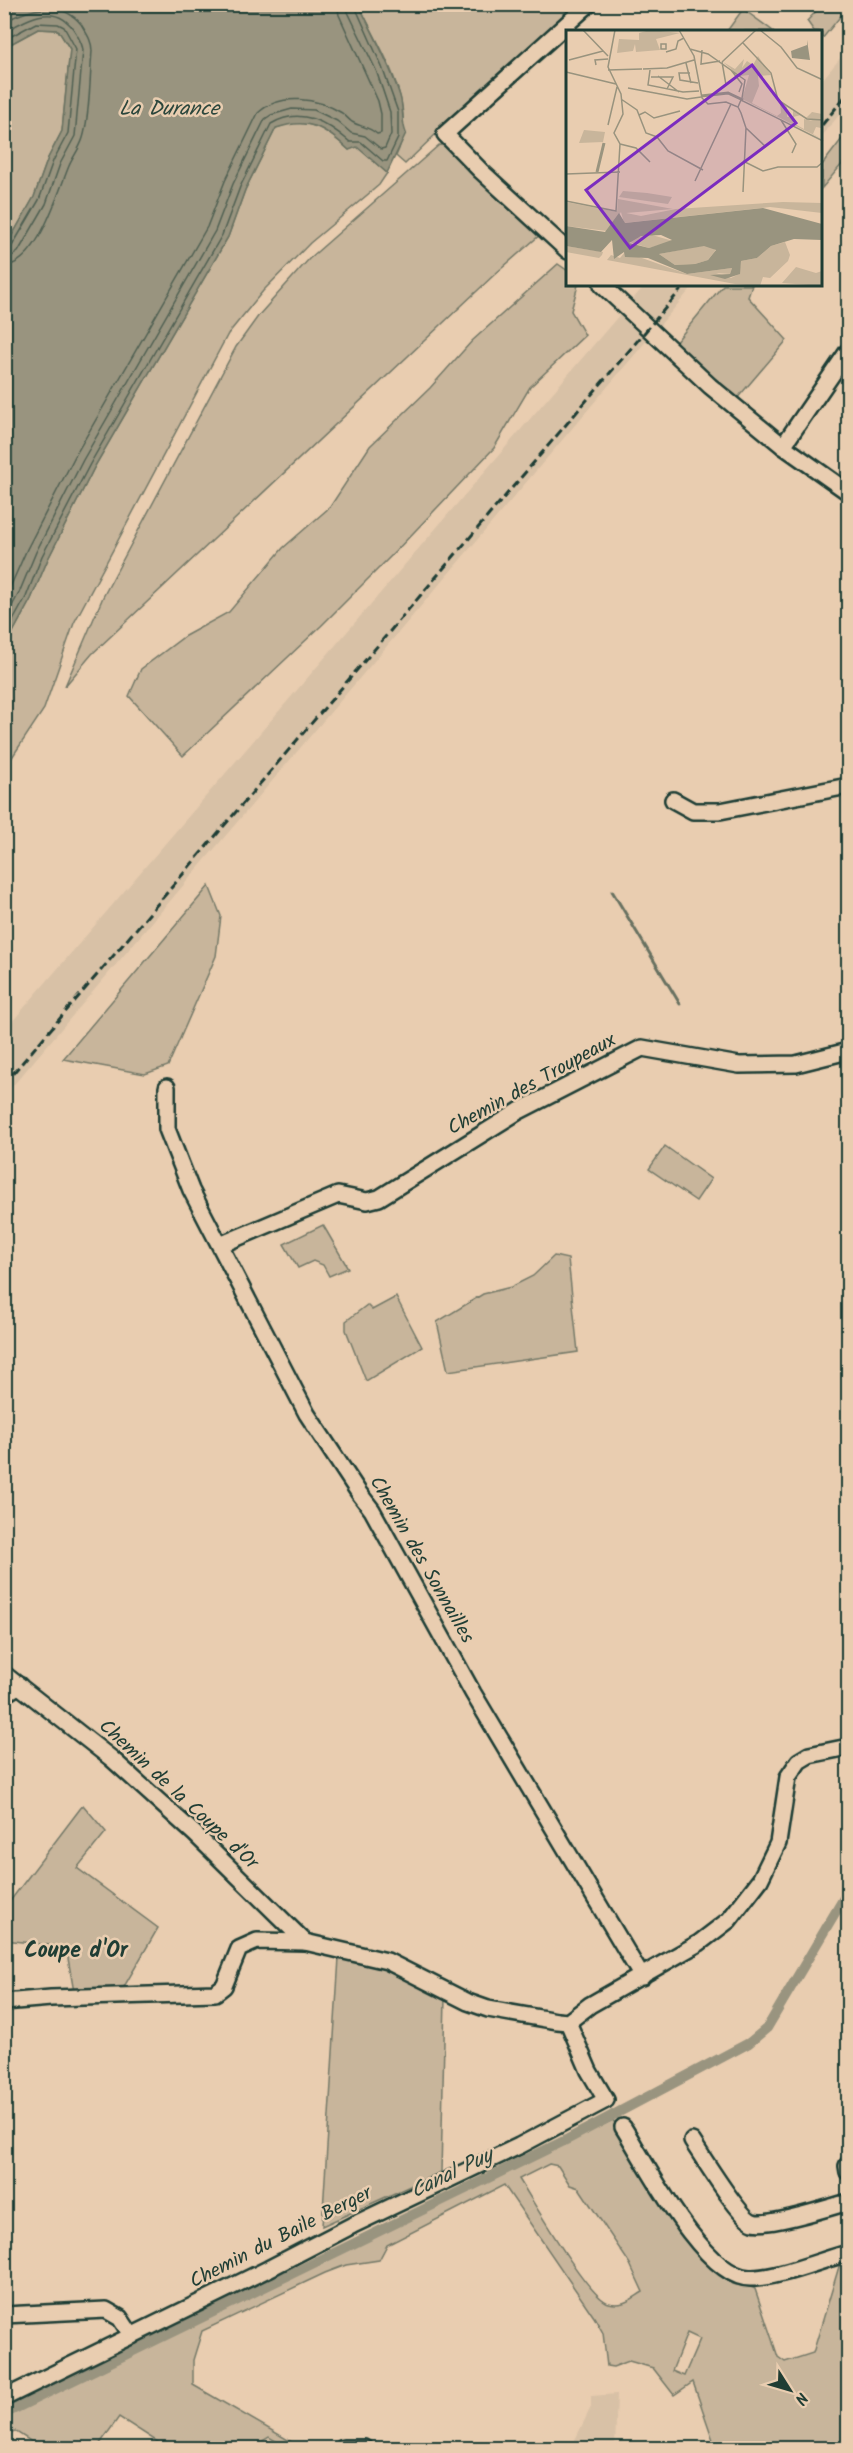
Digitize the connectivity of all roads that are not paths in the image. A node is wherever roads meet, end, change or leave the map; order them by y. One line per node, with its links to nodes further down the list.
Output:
1 (589, 4): 2 (street)
2 (566, 249)
3 (603, 286): 5 (street)
4 (849, 351): 5 (street)
5 (783, 446): 6 (street)
6 (849, 492)
7 (849, 786): 8 (street)
8 (673, 800)
9 (849, 1051): 11 (street, Chemin des Troupeaux)
10 (167, 1088): 11 (street, Chemin des Sonnailles)
11 (220, 1245): 17 (street, Chemin des Sonnailles)
12 (4, 1674): 13 (street, Chemin de la Coupe d'Or)
13 (19, 1685): 14 (street); 16 (street, Chemin de la Coupe d'Or)
14 (4, 1695)
15 (849, 1747): 17 (street)
16 (305, 1942): 18 (street); 19 (street)
17 (642, 1977): 19 (street)
18 (4, 2002)
19 (568, 2022): 27 (street, Chemin du Baile Berger)
20 (623, 2127): 25 (street)
21 (692, 2141): 24 (street)
22 (849, 2164): 23 (street)
23 (849, 2172)
24 (849, 2202)
25 (849, 2253)
26 (4, 2315): 27 (street)
27 (132, 2336): 28 (street, Chemin du Baile Berger)
28 (4, 2398)
29 (344, 2448): 30 (street)
30 (364, 2448)

